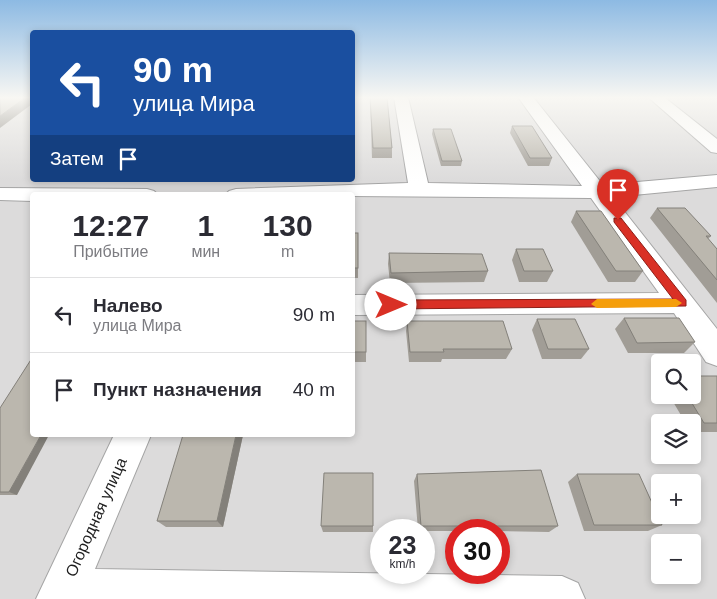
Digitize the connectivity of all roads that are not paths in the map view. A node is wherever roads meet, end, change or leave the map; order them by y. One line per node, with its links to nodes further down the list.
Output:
1 (406, 125): 7 (street)
2 (546, 125): 10 (street)
3 (689, 125): 4 (street)
4 (717, 148)
5 (717, 181): 10 (street)
6 (55, 182): 8 (street)
7 (419, 189): 9 (street); 10 (street)
8 (46, 192)
9 (328, 192)
10 (596, 192): 13 (street)
11 (0, 194): 12 (street)
12 (30, 195)
13 (682, 303): 14 (street); 15 (street)
14 (355, 305)
15 (717, 353)
16 (132, 437): 17 (street, Огородная улица)
17 (61, 595): 18 (street)
18 (562, 599)

